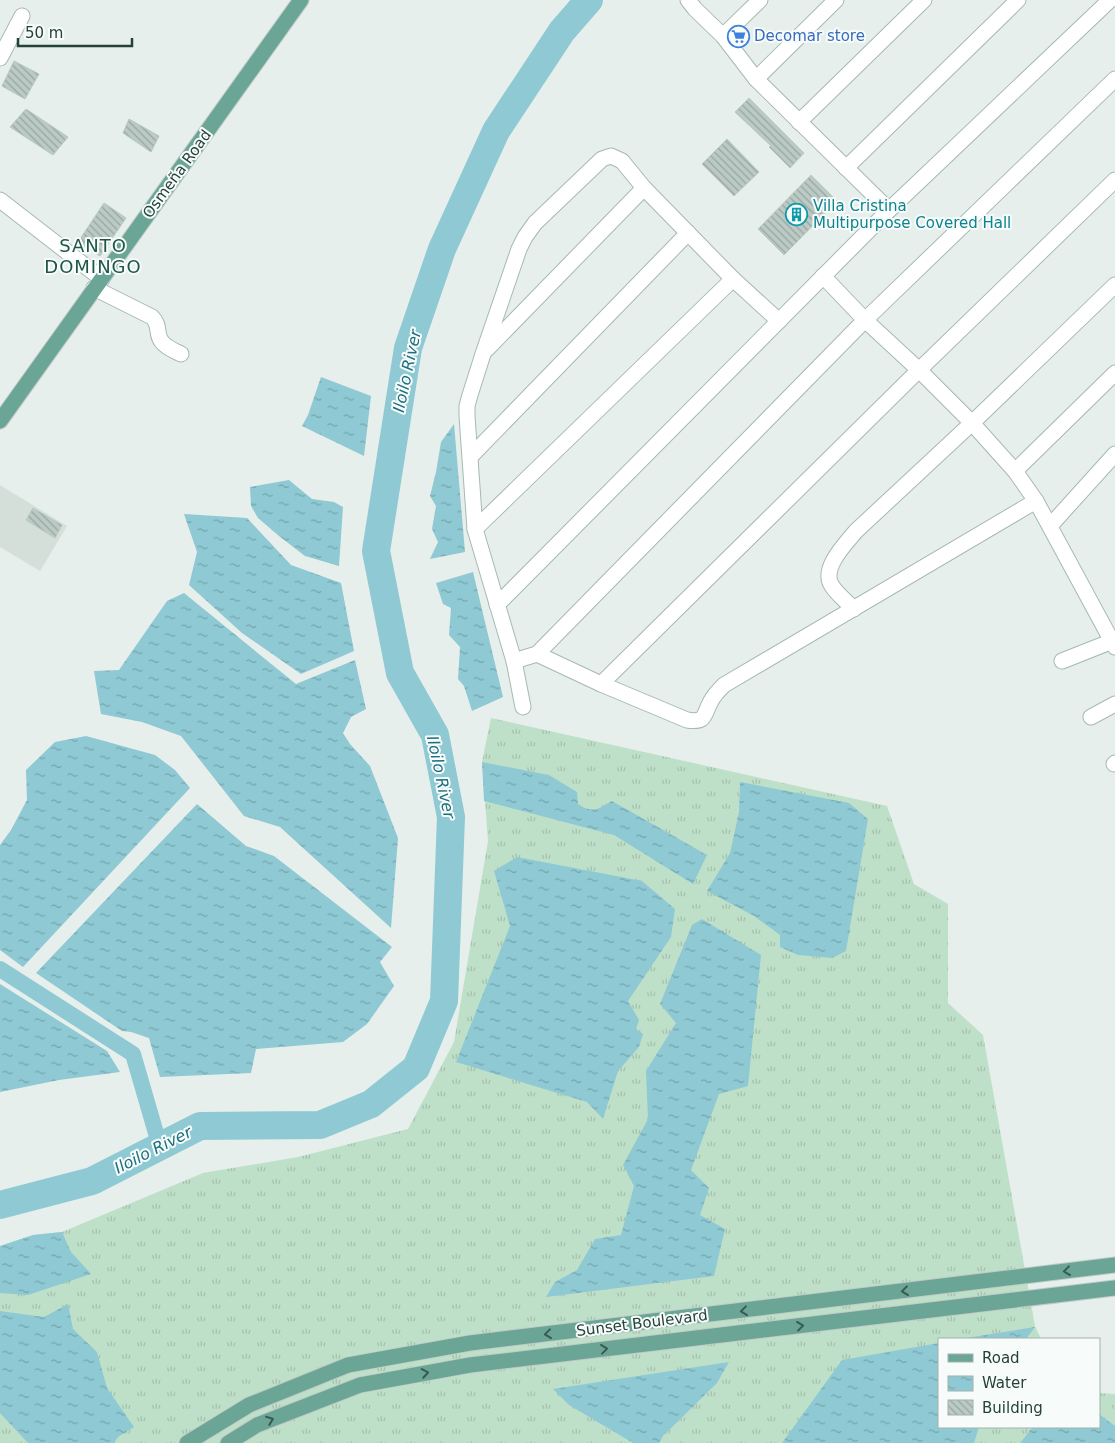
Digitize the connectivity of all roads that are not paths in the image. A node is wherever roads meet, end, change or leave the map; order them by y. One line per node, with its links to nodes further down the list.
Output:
1 (301, 0): 22 (main road, Osmeña Road)
2 (688, 0): 9 (street)
3 (760, 0): 9 (street)
4 (836, 0): 11 (street)
5 (924, 0): 13 (street)
6 (1018, 0): 14 (street)
7 (1110, 0): 18 (street)
8 (22, 16): 10 (street)
9 (723, 36): 11 (street)
10 (0, 58)
11 (756, 79): 13 (street)
12 (1115, 79): 24 (street)
13 (799, 122): 14 (street)
14 (846, 168): 18 (street)
15 (1115, 180): 28 (street)
16 (644, 188): 19 (street); 27 (street); 27 (street)
17 (0, 200): 22 (street)
18 (889, 210): 20 (street)
19 (688, 233): 21 (street); 33 (street)
20 (823, 276): 24 (street); 25 (street)
21 (733, 279): 25 (street); 37 (street)
22 (98, 284): 26 (street); 30 (main road, Osmeña Road)
23 (1115, 285): 31 (street)
24 (865, 320): 28 (street); 41 (street)
25 (779, 321): 38 (street)
26 (181, 354)
27 (483, 354): 33 (street)
28 (919, 370): 31 (street); 44 (street)
29 (1115, 372): 34 (street)
30 (2, 414)
31 (972, 423): 34 (street); 39 (street)
32 (1115, 454): 36 (street)
33 (471, 456): 37 (street)
34 (1014, 471): 35 (street)
35 (1036, 501): 36 (street); 39 (street)
36 (1050, 526): 40 (street)
37 (475, 529): 38 (street)
38 (497, 605): 42 (street)
39 (854, 609): 44 (street)
40 (1114, 642): 43 (street)
41 (537, 654): 42 (street); 44 (street)
42 (514, 661): 46 (street)
43 (1062, 661)
44 (601, 684)
45 (1115, 704): 47 (street)
46 (523, 707)
47 (1091, 717)
48 (1115, 1265): 50 (main road, Sunset Boulevard, one-way to 50)
49 (1115, 1288): 51 (main road, Sunset Boulevard, one-way to 49)
50 (524, 1337): 51 (main road); 52 (main road, Sunset Boulevard)
51 (527, 1358): 53 (main road, Sunset Boulevard, one-way to 51)
52 (187, 1443)
53 (228, 1443)

